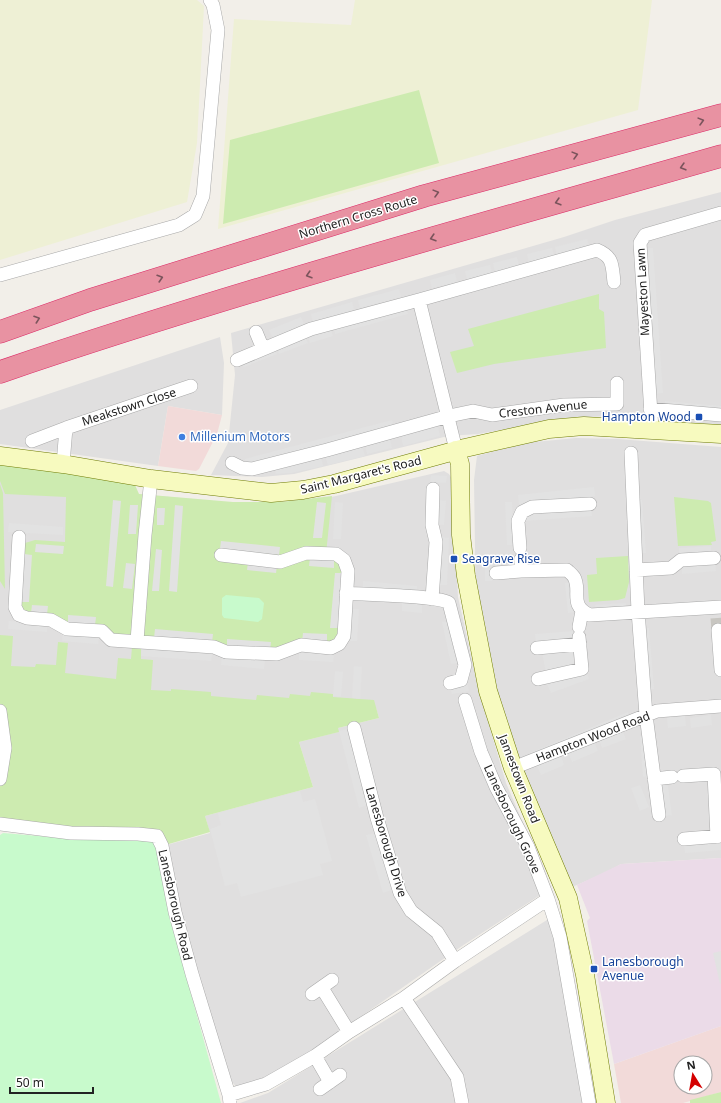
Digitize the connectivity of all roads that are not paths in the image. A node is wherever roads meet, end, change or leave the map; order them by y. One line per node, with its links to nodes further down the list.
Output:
1 (210, 0): 5 (street)
2 (721, 116): 8 (highway, Northern Cross Route, one-way to 2)
3 (721, 156): 12 (highway, one-way to 12)
4 (721, 213): 15 (street, Mayeston Lawn)
5 (0, 275)
6 (614, 282): 7 (street)
7 (419, 300): 10 (street); 17 (street)
8 (0, 332)
9 (256, 332): 10 (street)
10 (263, 349): 11 (street)
11 (237, 360)
12 (0, 372)
13 (617, 383): 17 (street, Creston Avenue)
14 (191, 386): 18 (street, Meakstown Close)
15 (650, 409): 16 (street); 19 (street, Mayeston Lawn)
16 (721, 415)
17 (449, 416): 22 (street); 26 (street)
18 (66, 428): 21 (street, Meakstown Close); 25 (street, Meakstown Close)
19 (652, 429): 20 (main road, Saint Margaret's Road); 22 (main road, Saint Margaret's Road)
20 (721, 434)
21 (32, 441)
22 (456, 450): 27 (main road, Saint Margaret's Road); 52 (main road, Jamestown Road)
23 (631, 453): 34 (street)
24 (0, 456): 25 (main road, Saint Margaret's Road)
25 (63, 464): 27 (main road, Saint Margaret's Road)
26 (232, 464)
27 (151, 479): 42 (street)
28 (433, 489): 37 (street)
29 (590, 504): 33 (street)
30 (20, 537): 42 (street)
31 (221, 555): 36 (street)
32 (714, 558): 34 (street)
33 (520, 560): 35 (street); 38 (street)
34 (636, 570): 39 (street)
35 (496, 573)
36 (346, 593): 37 (street); 42 (street)
37 (432, 599): 46 (street)
38 (582, 611): 39 (street); 41 (street)
39 (638, 611): 40 (street); 50 (street)
40 (718, 615): 44 (street)
41 (579, 636): 43 (street); 45 (street)
42 (137, 641)
43 (538, 648)
44 (721, 670)
45 (538, 679)
46 (450, 683)
47 (471, 706): 59 (street, Lanesborough Grove)
48 (721, 706): 50 (street, Hampton Wood Road)
49 (0, 711): 53 (street)
50 (646, 715): 52 (street, Hampton Wood Road); 54 (street)
51 (354, 728): 60 (street, Lanesborough Drive)
52 (513, 768): 69 (main road, Jamestown Road)
53 (0, 779)
54 (654, 779): 55 (street); 57 (street)
55 (659, 815)
56 (0, 824): 66 (street, Lanesborough Road)
57 (719, 836): 58 (street)
58 (684, 839)
59 (548, 899): 60 (street); 68 (street, Lanesborough Grove)
60 (455, 961): 62 (street)
61 (322, 987): 63 (street)
62 (404, 998): 63 (street); 67 (street)
63 (349, 1032): 64 (street)
64 (315, 1056): 65 (street); 66 (street)
65 (330, 1082)
66 (230, 1099)
67 (462, 1103)
68 (589, 1103)
69 (606, 1103)

